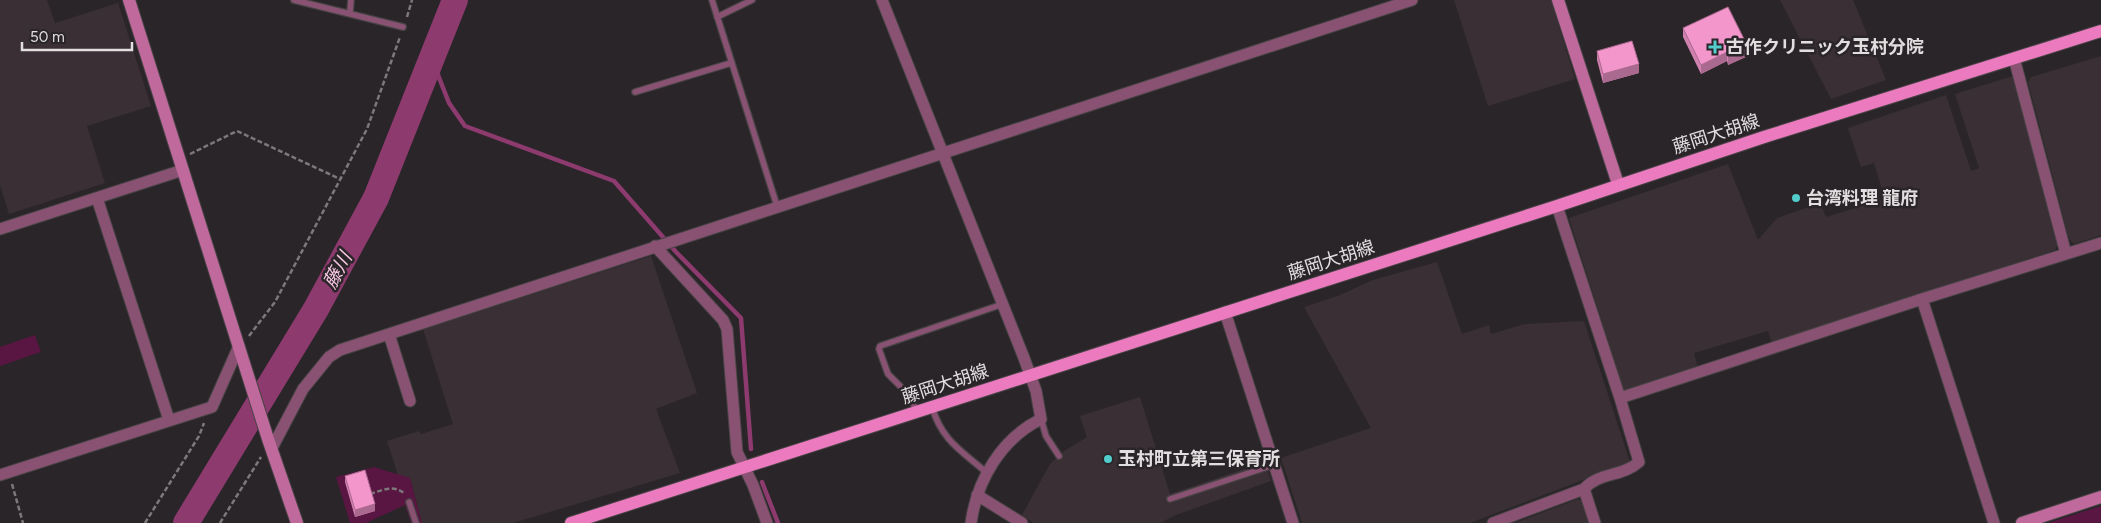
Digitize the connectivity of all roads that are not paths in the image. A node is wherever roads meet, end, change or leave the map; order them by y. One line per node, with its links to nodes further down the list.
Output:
1 (129, 0): 18 (street)
2 (294, 0): 10 (lane)
3 (351, 0): 10 (lane)
4 (712, 0): 11 (lane)
5 (752, 0): 11 (lane)
6 (882, 0): 17 (street)
7 (1412, 0): 9 (street)
8 (1558, 0): 19 (street)
9 (1400, 2): 17 (street)
10 (350, 12): 12 (lane)
11 (717, 17): 15 (lane)
12 (403, 27)
13 (2101, 30): 14 (main road, 藤岡大胡線)
14 (2014, 58): 19 (main road, 藤岡大胡線); 26 (street)
15 (732, 63): 16 (lane); 21 (lane)
16 (635, 92)
17 (942, 154): 21 (street); 28 (street)
18 (182, 165): 20 (street); 31 (street)
19 (1618, 184): 22 (main road, 藤岡大胡線)
20 (97, 198): 23 (street); 38 (street)
21 (777, 206): 25 (street)
22 (1557, 206): 29 (main road, 藤岡大胡線); 33 (street)
23 (0, 229)
24 (2101, 243): 26 (street)
25 (658, 245): 30 (street); 42 (street)
26 (2066, 254): 27 (street)
27 (1922, 299): 33 (street); 59 (street)
28 (1003, 304): 32 (street); 36 (lane)
29 (1225, 312): 32 (main road, 藤岡大胡線); 41 (street)
30 (388, 334): 34 (street); 39 (street)
31 (241, 352): 38 (street); 39 (street)
32 (1030, 375): 35 (main road, 藤岡大胡線); 37 (street)
33 (1620, 398): 45 (street)
34 (410, 401)
35 (932, 407): 36 (main road, 藤岡大胡線); 43 (lane)
36 (917, 412): 42 (main road, 藤岡大胡線)
37 (1040, 419): 40 (lane); 43 (street)
38 (169, 420): 44 (street)
39 (270, 443): 50 (street)
40 (1059, 456)
41 (1273, 465): 48 (lane); 56 (street)
42 (744, 468): 52 (main road, 藤岡大胡線); 53 (street)
43 (987, 473): 46 (street)
44 (5, 478)
45 (1584, 489): 57 (street); 58 (street)
46 (977, 495): 54 (street); 55 (street)
47 (2101, 497): 60 (street)
48 (1170, 499)
49 (409, 502): 51 (lane)
50 (297, 523)
51 (416, 523)
52 (571, 523)
53 (767, 523)
54 (971, 523)
55 (1022, 523)
56 (1293, 523)
57 (1493, 523)
58 (1595, 523)
59 (1994, 523)
60 (2022, 523)

